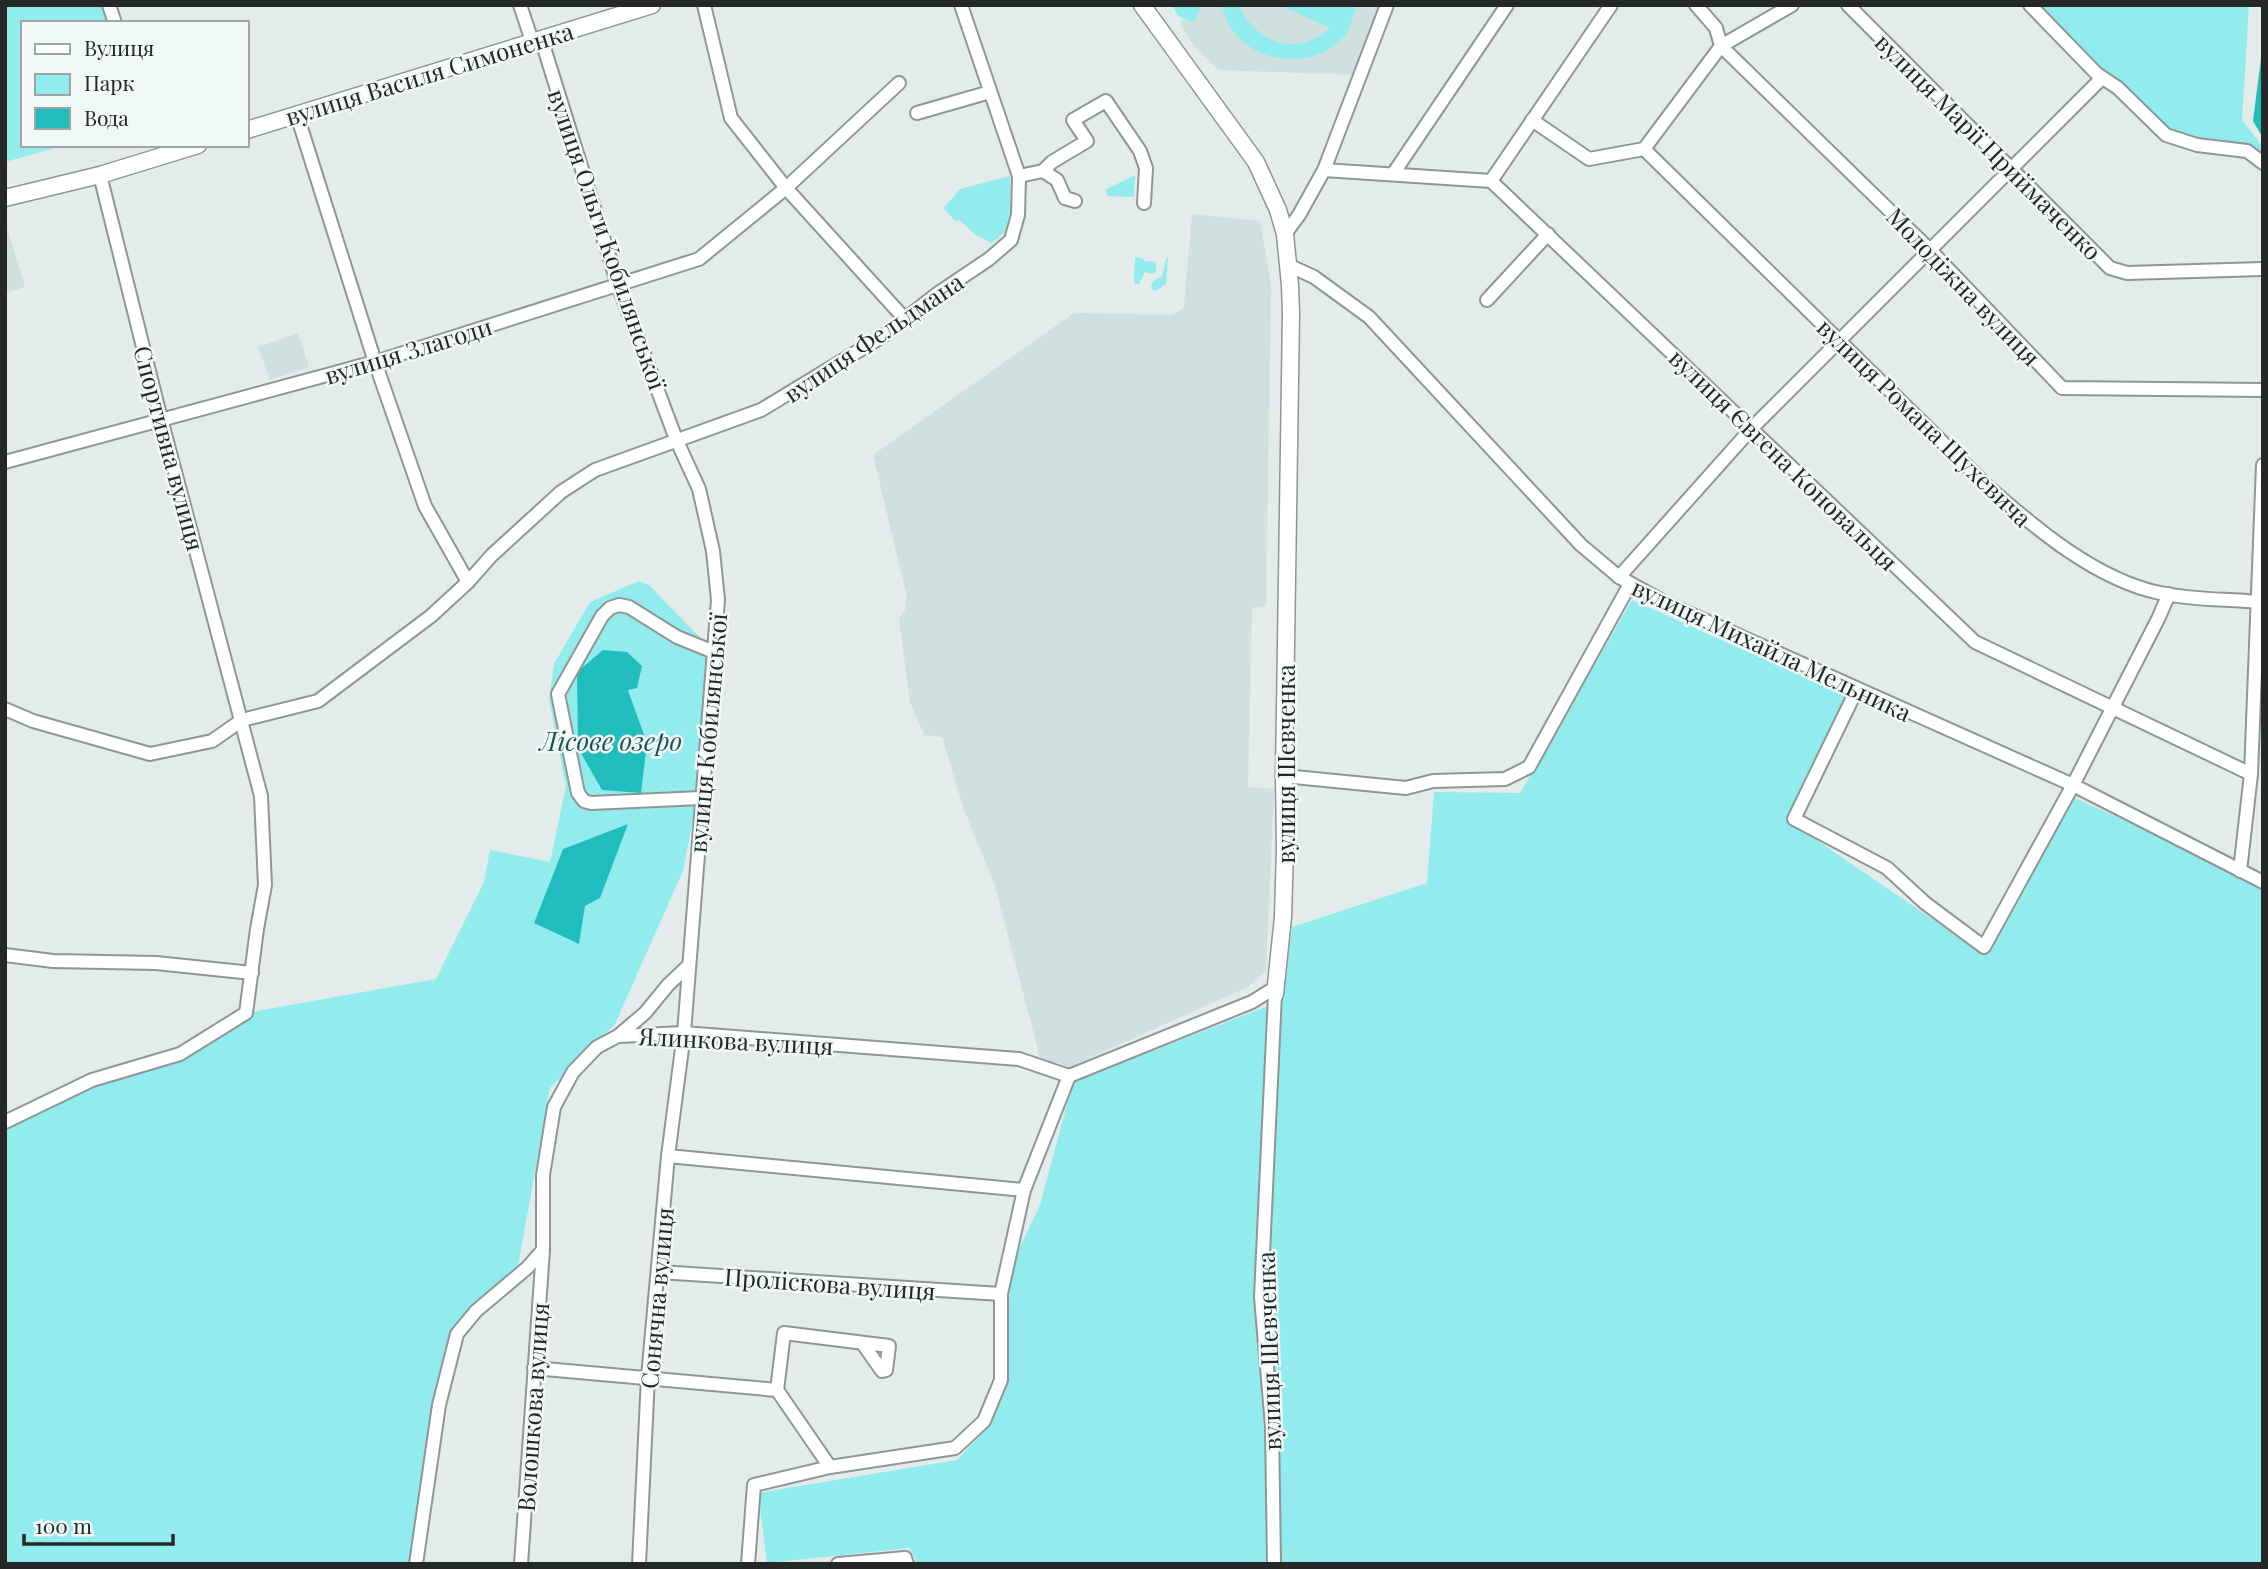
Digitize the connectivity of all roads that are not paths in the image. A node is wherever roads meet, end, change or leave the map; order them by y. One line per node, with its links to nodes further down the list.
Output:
1 (520, 5): 13 (street, вулиця Ольги Кобилянської)
2 (652, 5): 13 (street, вулиця Василя Симоненка)
3 (704, 5): 33 (street)
4 (961, 5): 17 (street, вулиця Фельдмана)
5 (1142, 5): 37 (street, вулиця Шевченка)
6 (1387, 5): 27 (street)
7 (1507, 5): 29 (street)
8 (1611, 5): 20 (street)
9 (1696, 5): 14 (street, Молодіжна вулиця)
10 (1792, 5): 14 (street)
11 (1848, 5): 26 (street, вулиця Марії Приймаченко)
12 (2030, 5): 15 (street)
13 (536, 39): 19 (street, вулиця Василя Симоненка); 42 (street, вулиця Ольги Кобилянської)
14 (1721, 46): 23 (street); 39 (street, Молодіжна вулиця)
15 (2102, 78): 25 (street); 26 (street)
16 (899, 83): 33 (street, вулиця Злагоди)
17 (990, 92): 18 (street); 31 (street, вулиця Фельдмана)
18 (917, 113)
19 (297, 114): 21 (street, вулиця Василя Симоненка); 46 (street)
20 (1532, 120): 23 (street); 32 (street)
21 (248, 130)
22 (185, 147): 24 (street)
23 (1644, 149): 45 (street, вулиця Романа Шухевича)
24 (154, 152): 30 (street)
25 (2263, 163)
26 (2011, 169): 39 (street); 41 (street, вулиця Марії Приймаченко)
27 (1324, 170): 29 (street); 37 (street)
28 (1043, 171): 31 (street); 35 (street); 36 (street)
29 (1393, 174): 32 (street)
30 (100, 175): 34 (street); 48 (street, Спортивна вулиця)
31 (1019, 176): 44 (street, вулиця Фельдмана)
32 (1491, 181): 38 (street, вулиця Євгена Коновальця)
33 (786, 188): 42 (street, вулиця Злагоди); 44 (street)
34 (5, 198)
35 (1075, 201)
36 (1144, 203)
37 (1285, 234): 40 (street, вулиця Шевченка)
38 (1548, 234): 43 (street); 49 (street, вулиця Євгена Коновальця)
39 (1930, 250): 45 (street); 47 (street, Молодіжна вулиця)
40 (1288, 265): 53 (street, вулиця Михайла Мельника); 63 (street, вулиця Шевченка)
41 (2263, 269)
42 (618, 285): 46 (street, вулиця Злагоди); 50 (street, вулиця Ольги Кобилянської)
43 (1487, 300)
44 (904, 318): 50 (street, вулиця Фельдмана)
45 (1840, 341): 49 (street); 55 (street, вулиця Романа Шухевича)
46 (376, 362): 48 (street, вулиця Злагоди); 54 (street)
47 (2263, 390)
48 (161, 419): 51 (street, вулиця Злагоди); 61 (street, Спортивна вулиця)
49 (1752, 428): 53 (street); 59 (street, вулиця Євгена Коновальця)
50 (676, 439): 54 (street, вулиця Фельдмана); 57 (street, вулиця Кобилянської)
51 (5, 461)
52 (2263, 466): 56 (street)
53 (1624, 581): 58 (street, вулиця Михайла Мельника); 63 (street)
54 (468, 582): 61 (street, вулиця Фельдмана)
55 (2169, 594): 56 (street, вулиця Романа Шухевича); 59 (street)
56 (2257, 601): 62 (street)
57 (714, 652): 65 (street, вулиця Кобилянської); 65 (street)
58 (1857, 689): 64 (street, вулиця Михайла Мельника); 64 (street)
59 (2113, 708): 62 (street, вулиця Євгена Коновальця); 64 (street)
60 (5, 709): 61 (street)
61 (242, 720): 70 (street, Спортивна вулиця)
62 (2251, 774): 66 (street)
63 (1284, 776): 71 (street, вулиця Шевченка)
64 (2073, 785): 66 (street, вулиця Михайла Мельника)
65 (701, 798): 69 (street, вулиця Кобилянської)
66 (2240, 871): 67 (street, вулиця Михайла Мельника)
67 (2263, 882)
68 (5, 955): 70 (street)
69 (689, 965): 72 (street, вулиця Кобилянської); 73 (street)
70 (252, 973): 75 (street, Спортивна вулиця)
71 (1276, 990): 74 (street); 92 (street, вулиця Шевченка)
72 (684, 1033): 73 (street, Ялинкова вулиця); 74 (street, Ялинкова вулиця); 76 (street, Сонячна вулиця)
73 (618, 1035): 78 (street, Ялинкова вулиця)
74 (1069, 1076): 77 (street)
75 (5, 1122)
76 (668, 1156): 77 (street); 79 (street, Сонячна вулиця)
77 (1024, 1189): 80 (street)
78 (543, 1250): 82 (street, Волошкова вулиця); 87 (street)
79 (659, 1272): 80 (street, Проліскова вулиця); 83 (street, Сонячна вулиця)
80 (1001, 1294): 85 (street)
81 (863, 1344): 84 (street)
82 (534, 1368): 83 (street); 88 (street, Волошкова вулиця)
83 (648, 1377): 84 (street); 89 (street, Сонячна вулиця)
84 (776, 1390): 85 (street)
85 (830, 1467): 90 (street)
86 (906, 1561): 91 (street)
87 (416, 1564)
88 (521, 1564)
89 (639, 1564)
90 (748, 1564)
91 (838, 1564)
92 (1274, 1564)

